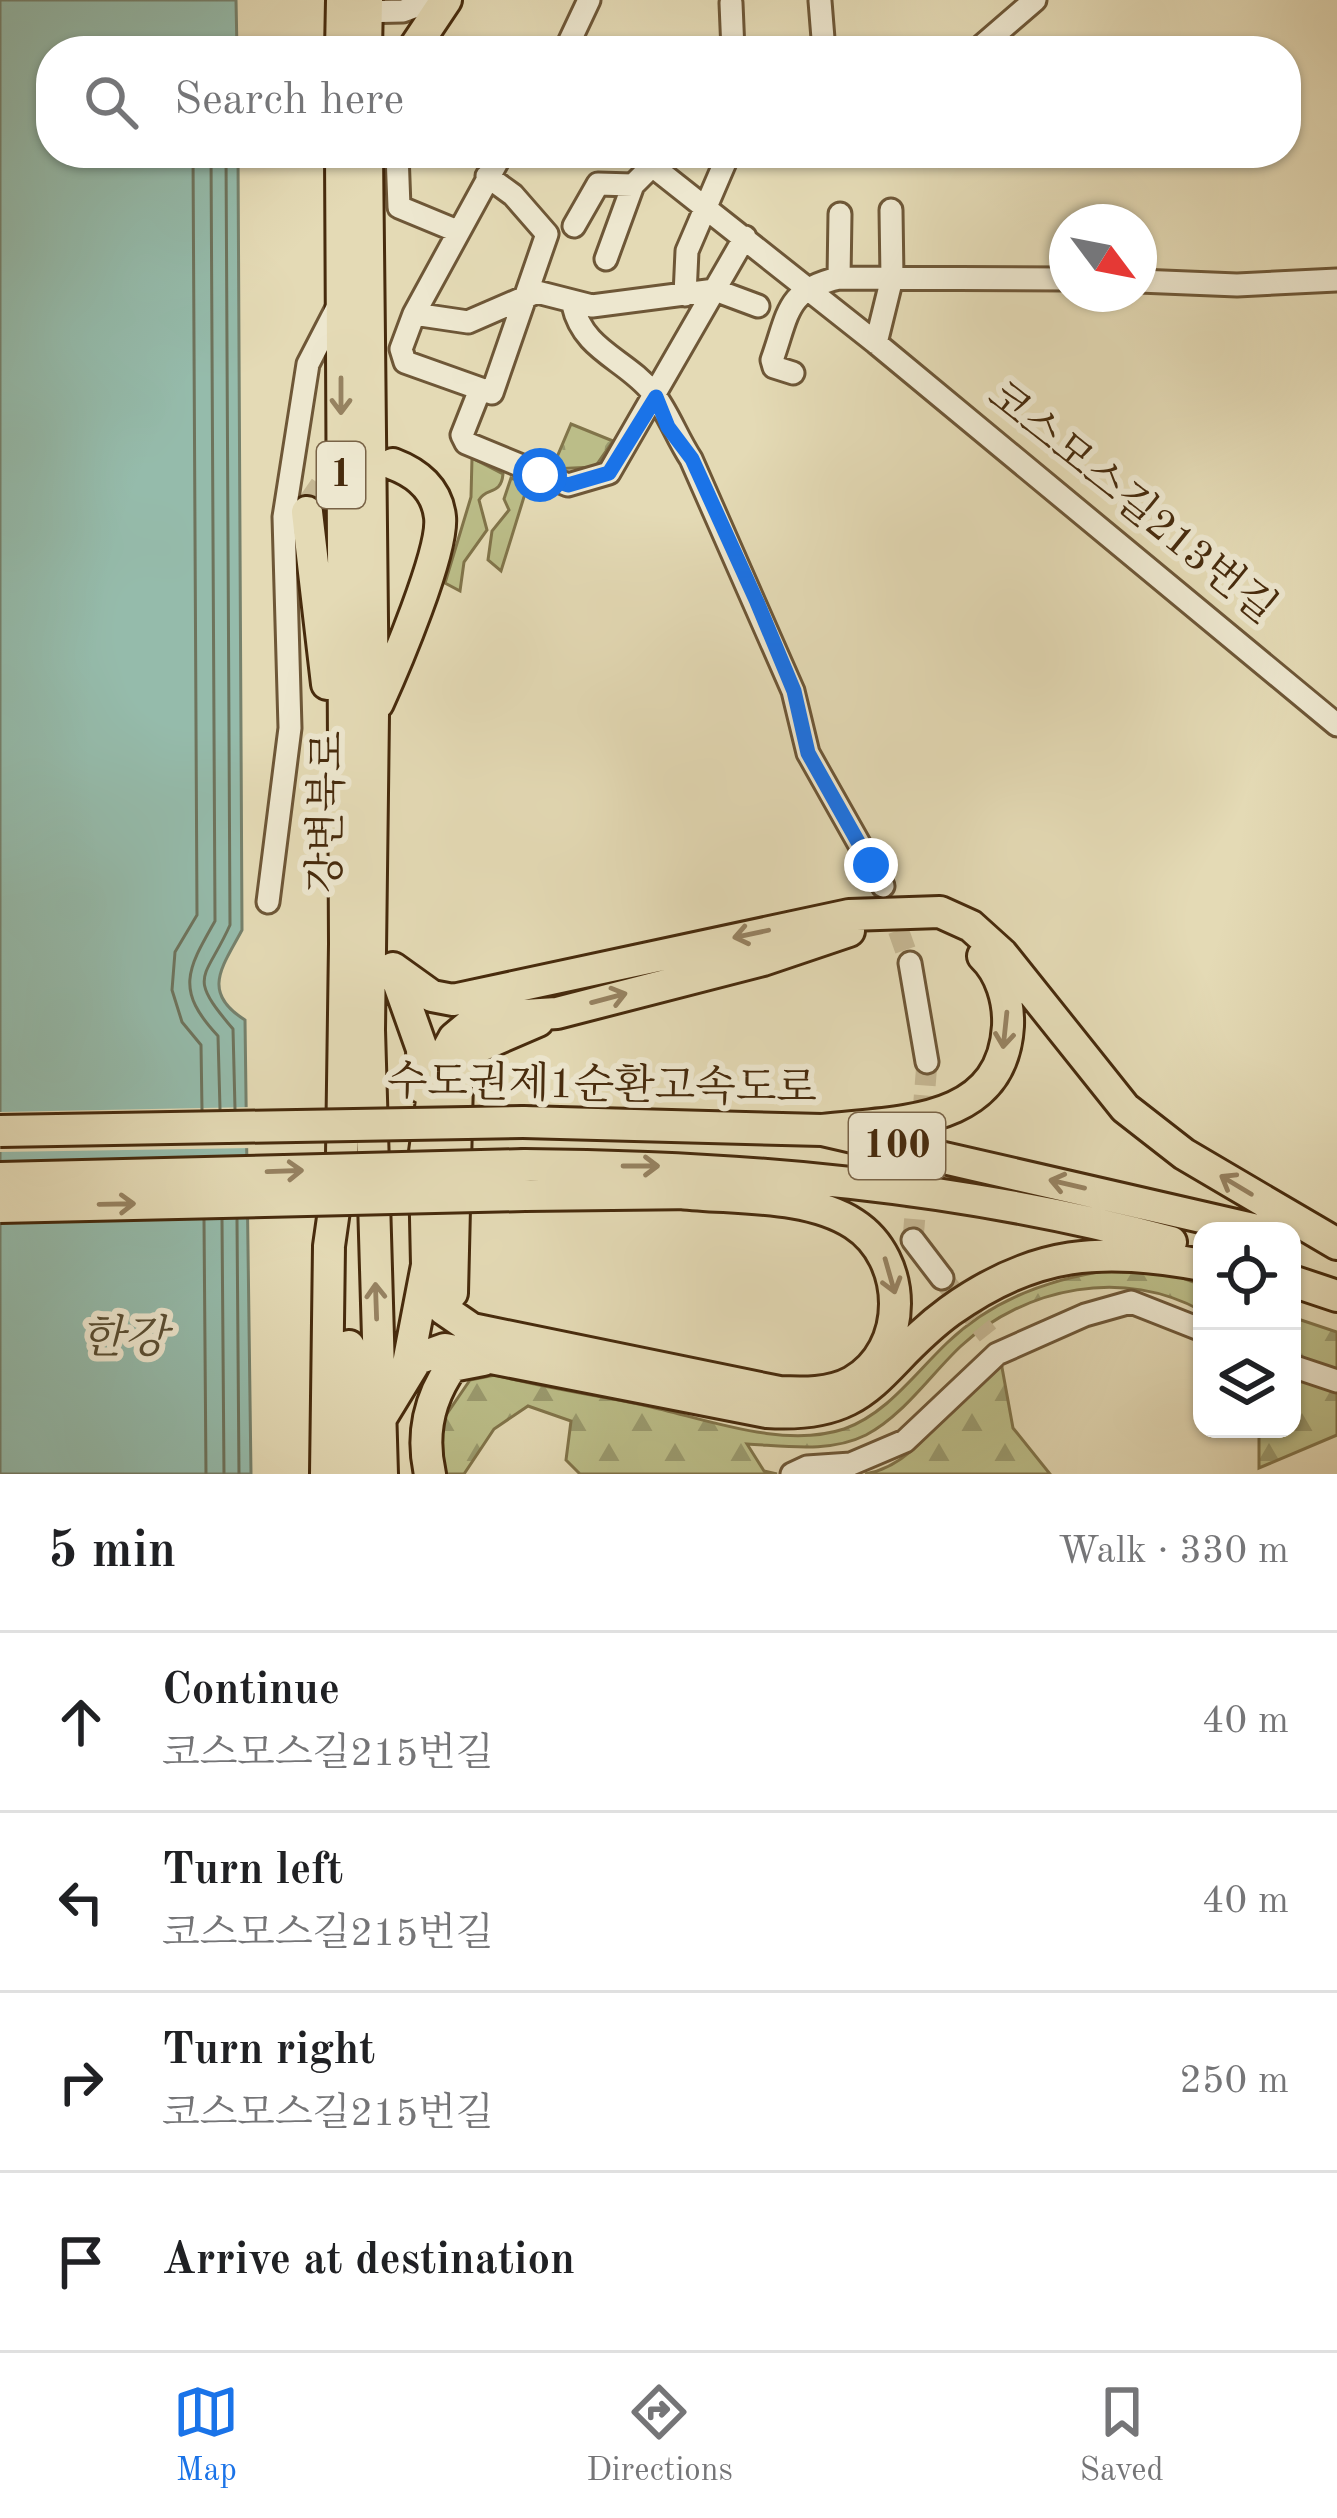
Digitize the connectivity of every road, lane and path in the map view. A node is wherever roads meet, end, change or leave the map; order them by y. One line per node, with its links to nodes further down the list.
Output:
1 (589, 0): 10 (street)
2 (1035, 0): 13 (street)
3 (430, 1): 6 (street); 9 (highway)
4 (820, 1): 12 (street)
5 (731, 3): 11 (street)
6 (354, 6): 7 (highway); 8 (highway)
7 (345, 36)
8 (362, 36)
9 (417, 36)
10 (572, 36)
11 (732, 36)
12 (823, 36)
13 (993, 36)
14 (341, 168): 38 (highway, 1)
15 (367, 168): 49 (highway, 강변북로 / 1)
16 (398, 168): 27 (street)
17 (492, 168): 21 (street)
18 (640, 168): 22 (street, 코스모스길213번길)
19 (655, 168): 23 (street, 코스모스길213번길)
20 (722, 168): 23 (street)
21 (487, 176): 27 (street); 39 (street)
22 (633, 184): 26 (street, 코스모스길213번길); 29 (street, 코스모스길213번길)
23 (705, 206): 28 (street, 코스모스길213번길); 37 (street)
24 (891, 210): 31 (street)
25 (840, 214): 30 (street)
26 (574, 226)
27 (457, 232): 42 (street)
28 (745, 237): 35 (street, 코스모스길213번길); 36 (street)
29 (606, 259)
30 (839, 278): 31 (street); 35 (street)
31 (892, 278): 32 (street); 43 (street)
32 (1049, 279)
33 (1337, 280): 34 (street)
34 (1157, 282)
35 (805, 286): 43 (street, 코스모스길213번길); 44 (street)
36 (715, 290): 37 (street); 41 (street); 46 (street)
37 (685, 295): 40 (street)
38 (341, 300): 51 (highway, 1, one-way to 51); 53 (street)
39 (520, 301): 40 (street); 42 (street); 45 (street)
40 (572, 305): 46 (street)
41 (758, 306)
42 (415, 314): 45 (street)
43 (876, 343): 50 (street, 코스모스길213번길)
44 (794, 373)
45 (479, 392): 46 (street)
46 (656, 397): 52 (street)
47 (393, 464): 49 (highway)
48 (307, 512): 51 (highway)
49 (373, 714): 54 (highway, 강변북로 / 1)
50 (1337, 724)
51 (343, 798): 62 (highway, 1)
52 (883, 886)
53 (268, 902)
54 (369, 929): 56 (highway); 84 (highway, 강변북로 / 1, one-way to 54)
55 (910, 963): 58 (street)
56 (393, 968): 61 (highway); 70 (highway, one-way to 56)
57 (557, 1013): 59 (highway, one-way to 59); 61 (highway); 77 (highway)
58 (927, 1062)
59 (822, 1130): 60 (highway, 수도권제1순환고속도로 / 100, bridge); 67 (highway, 수도권제1순환고속도로 / 100, one-way to 59)
60 (0, 1131)
61 (424, 1152): 74 (highway)
62 (342, 1154): 85 (highway, 강변북로 / 1); 86 (highway)
63 (0, 1178): 64 (highway, 수도권제1순환고속도로 / 100, one-way to 64, bridge)
64 (525, 1180): 65 (highway, 수도권제1순환고속도로 / 100); 66 (highway, 수도권제1순환고속도로 / 100, one-way to 64, bridge); 71 (highway, 수도권제1순환고속도로 / 100, one-way to 71)
65 (681, 1193): 72 (highway, 수도권제1순환고속도로 / 100); 74 (highway, one-way to 74)
66 (0, 1207)
67 (1223, 1222)
68 (913, 1240): 75 (street)
69 (1301, 1241): 70 (highway)
70 (1337, 1248)
71 (1193, 1249)
72 (1193, 1250)
73 (1193, 1264): 80 (highway)
74 (427, 1265): 82 (highway)
75 (942, 1278)
76 (1301, 1287): 78 (highway)
77 (452, 1293)
78 (1337, 1297)
79 (1193, 1326): 89 (street)
80 (495, 1357): 82 (highway); 88 (highway)
81 (1301, 1369): 83 (street)
82 (419, 1370): 84 (highway); 87 (highway)
83 (1337, 1381)
84 (381, 1418): 85 (highway, 강변북로 / 1)
85 (375, 1473)
86 (326, 1474)
87 (416, 1474)
88 (430, 1474)
89 (792, 1474)

